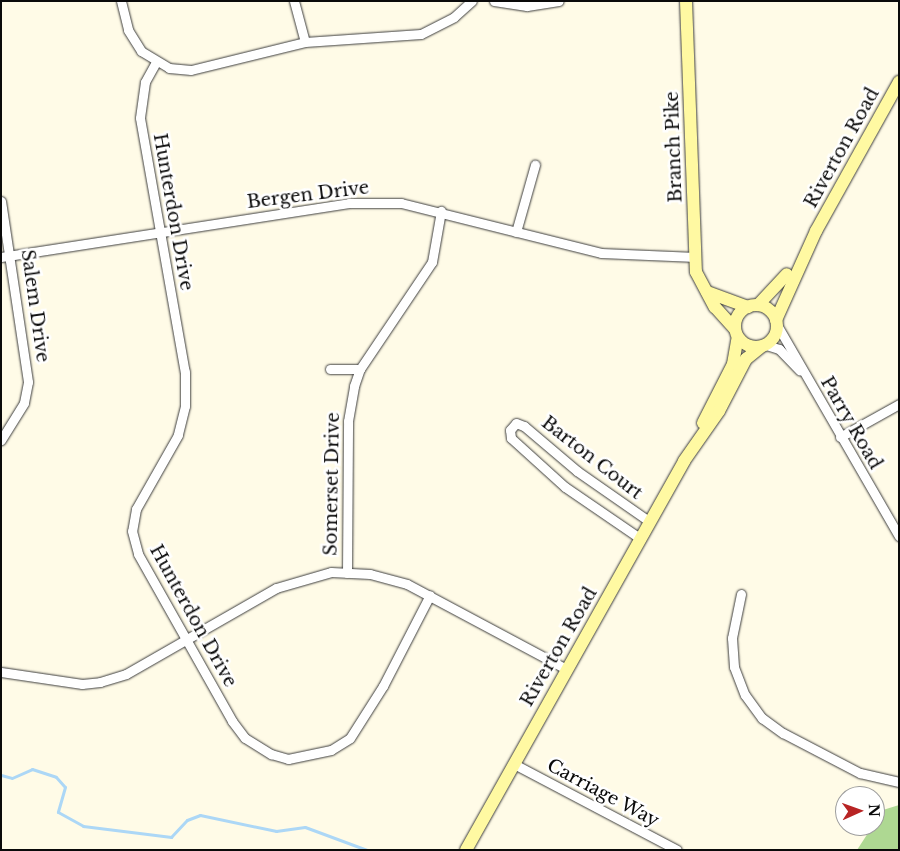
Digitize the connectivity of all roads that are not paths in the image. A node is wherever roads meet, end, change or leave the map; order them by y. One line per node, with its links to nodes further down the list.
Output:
1 (121, 1): 8 (street)
2 (294, 1): 7 (street)
3 (472, 1): 7 (street)
4 (494, 1): 5 (street)
5 (559, 1)
6 (686, 1): 18 (main road, Branch Pike)
7 (305, 42): 8 (street)
8 (156, 62): 13 (street, Hunterdon Drive)
9 (899, 82): 14 (main road, Riverton Road)
10 (535, 166): 15 (street)
11 (1, 201): 16 (street, Salem Drive)
12 (441, 211): 13 (street, Bergen Drive); 15 (street, Bergen Drive); 25 (street, Somerset Drive)
13 (160, 231): 16 (street, Bergen Drive); 37 (street, Hunterdon Drive)
14 (816, 231): 20 (main road, Riverton Road); 21 (main road, Riverton Road)
15 (516, 232): 18 (street, Bergen Drive)
16 (11, 255): 17 (street, Bergen Drive); 29 (street, Salem Drive)
17 (1, 257)
18 (696, 257): 19 (main road, Branch Pike)
19 (705, 290): 20 (main road); 22 (main road, Branch Pike)
20 (753, 306): 21 (main road); 22 (main road)
21 (776, 322): 23 (main road); 26 (street, Parry Road)
22 (736, 333): 23 (main road); 30 (main road, Riverton Road)
23 (763, 346): 26 (street, Parry Road); 30 (main road, Riverton Road)
24 (330, 369): 25 (street)
25 (360, 369): 34 (street, Somerset Drive)
26 (805, 377): 28 (street, Parry Road)
27 (899, 404): 28 (street)
28 (840, 437): 32 (street, Parry Road)
29 (1, 440)
30 (684, 461): 31 (main road, Riverton Road)
31 (650, 522): 33 (main road, Riverton Road); 33 (street, Barton Court)
32 (899, 536)
33 (641, 539): 38 (main road, Riverton Road)
34 (347, 572): 36 (street); 37 (street)
35 (741, 594): 41 (street)
36 (430, 595): 37 (street, Hunterdon Drive); 38 (street)
37 (183, 639): 39 (street)
38 (566, 669): 40 (main road, Riverton Road)
39 (1, 672)
40 (514, 764): 42 (main road, Riverton Road); 43 (street, Carriage Way)
41 (899, 782)
42 (466, 850)
43 (676, 850)

